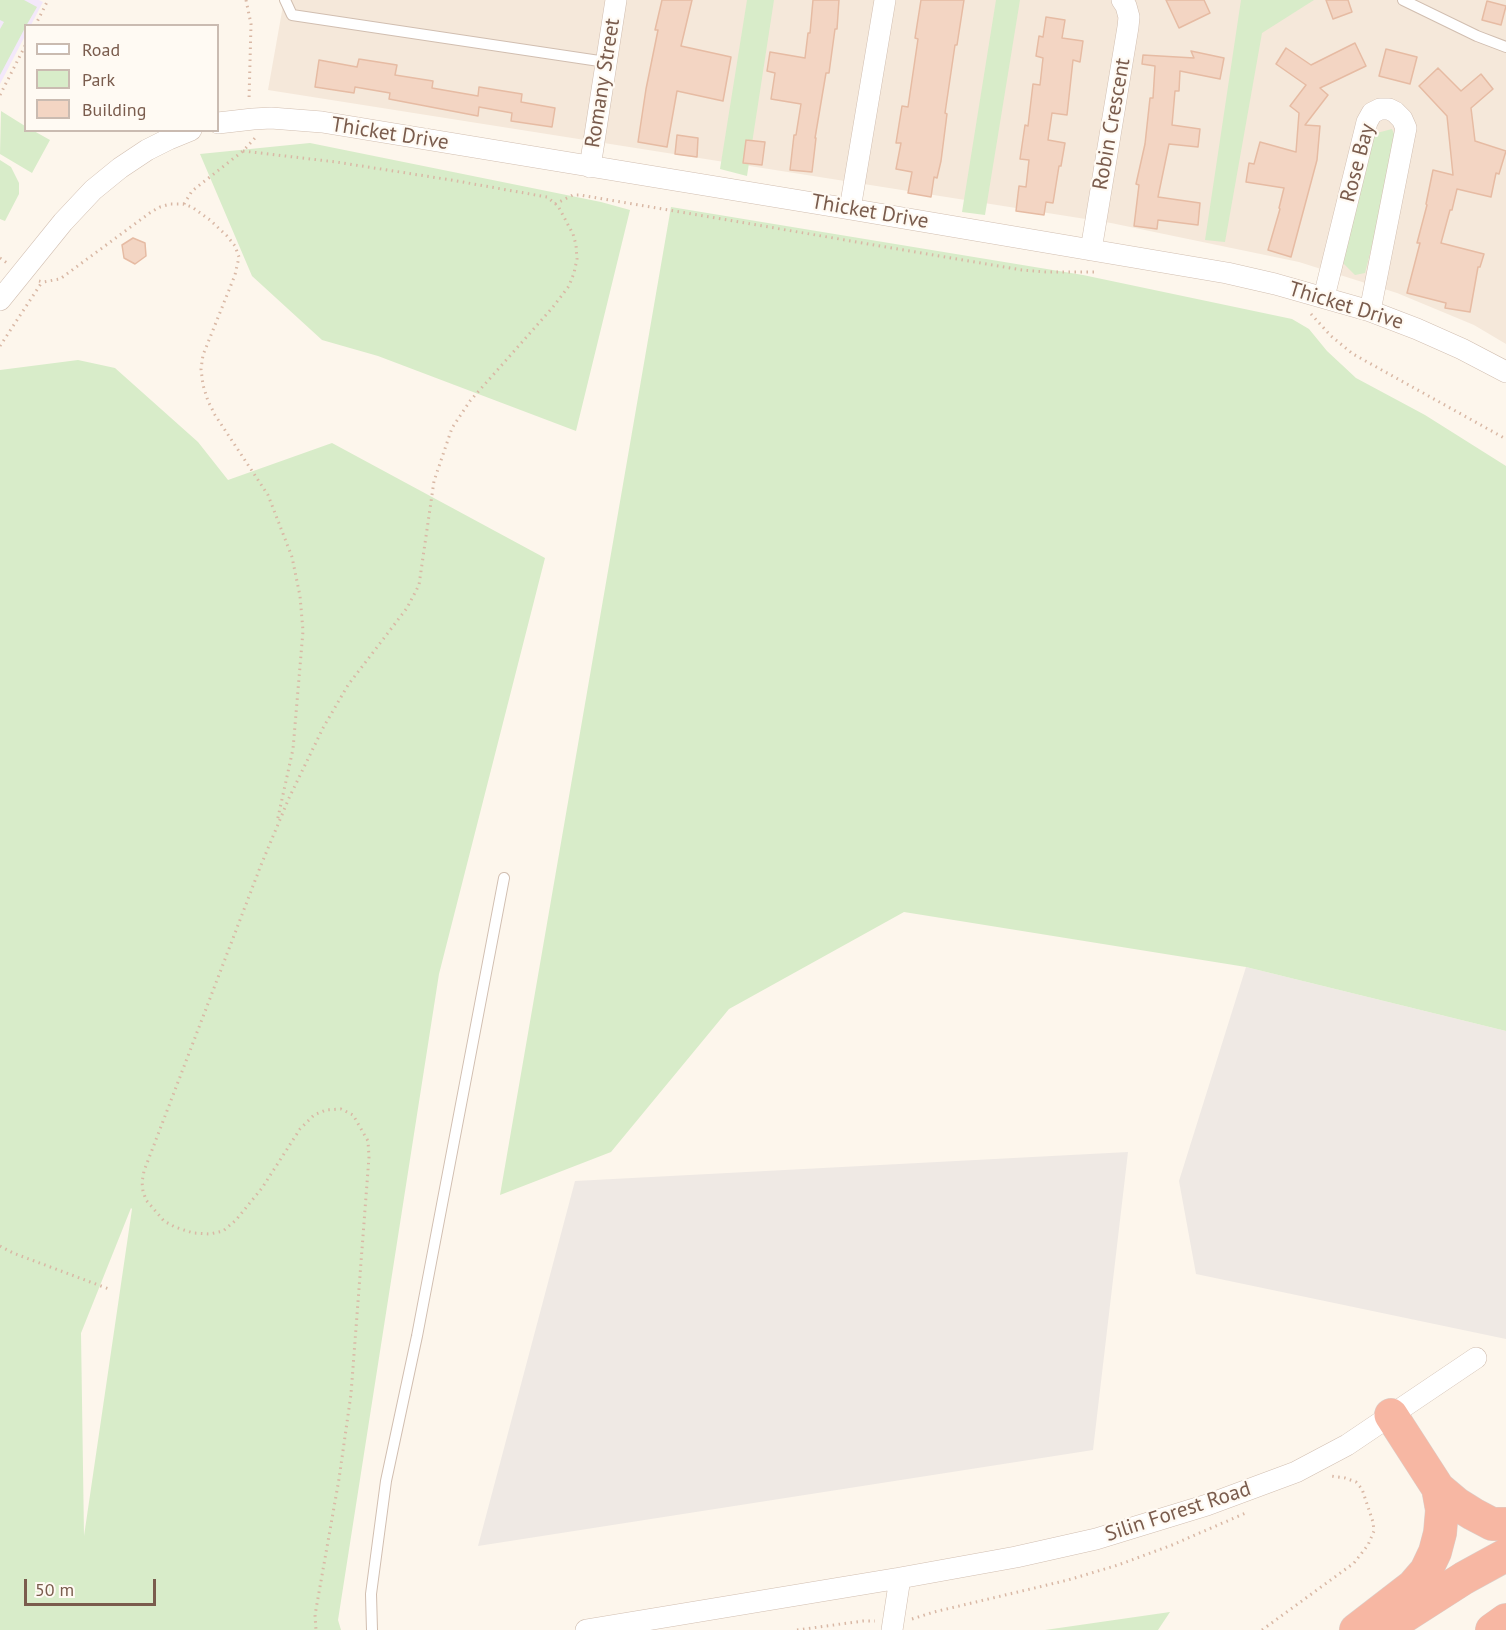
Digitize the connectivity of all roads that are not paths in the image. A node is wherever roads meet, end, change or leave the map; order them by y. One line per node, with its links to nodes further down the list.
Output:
1 (285, 0): 7 (lane)
2 (616, 0): 7 (street, Romany Street)
3 (885, 0): 11 (street)
4 (1122, 0): 12 (street, Robin Crescent)
5 (1403, 0): 6 (lane)
6 (1506, 47)
7 (606, 62): 10 (street, Romany Street)
8 (219, 123): 10 (street, Thicket Drive)
9 (186, 132): 14 (street)
10 (590, 167): 11 (street, Thicket Drive)
11 (850, 209): 12 (street, Thicket Drive)
12 (1091, 250): 13 (street, Thicket Drive)
13 (1324, 297): 15 (street, Thicket Drive); 15 (street, Rose Bay)
14 (0, 299)
15 (1370, 311): 16 (street, Thicket Drive)
16 (1506, 372)
17 (504, 878): 26 (lane)
18 (1476, 1358): 19 (street, Silin Forest Road)
19 (1391, 1415): 20 (highway); 23 (street, Silin Forest Road)
20 (1438, 1488): 21 (highway); 28 (highway)
21 (1506, 1524)
22 (1506, 1555): 29 (highway)
23 (900, 1578): 25 (street); 27 (street, Silin Forest Road)
24 (1506, 1620): 30 (highway)
25 (892, 1626)
26 (372, 1630)
27 (586, 1630)
28 (1356, 1630)
29 (1383, 1630)
30 (1492, 1630)

